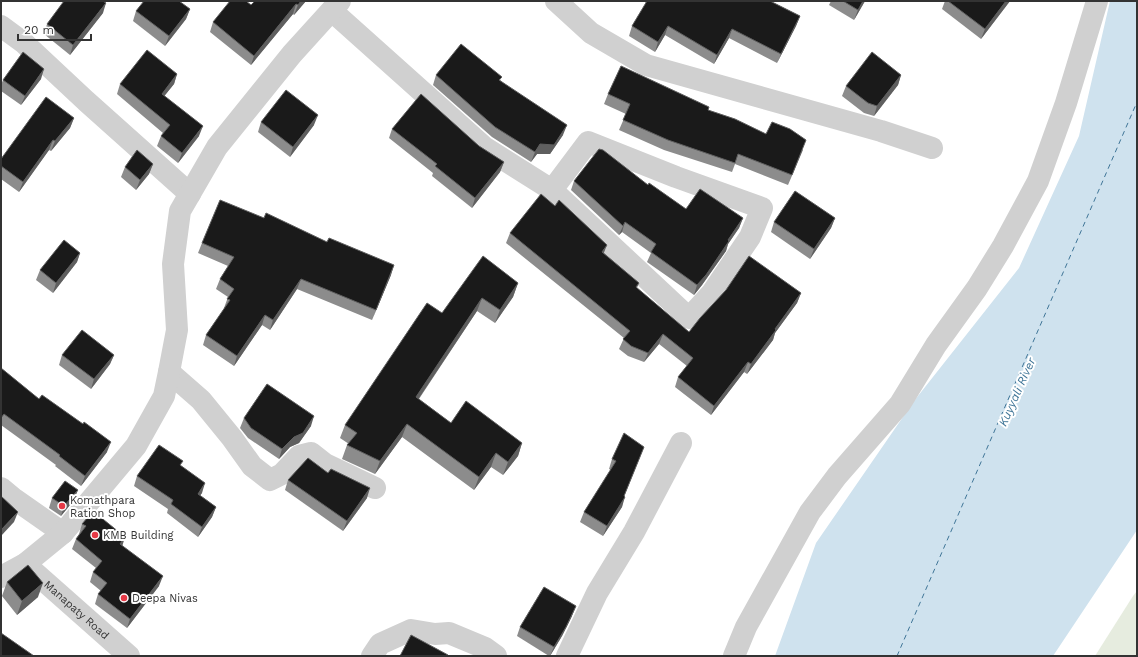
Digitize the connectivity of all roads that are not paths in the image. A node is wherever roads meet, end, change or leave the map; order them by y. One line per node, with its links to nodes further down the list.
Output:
1 (556, 1): 5 (street)
2 (1097, 1): 19 (street)
3 (336, 6): 6 (street); 7 (street)
4 (1, 26): 7 (street)
5 (932, 148)
6 (552, 190): 6 (street)
7 (190, 194): 8 (street)
8 (169, 372): 11 (street); 12 (street)
9 (681, 443): 18 (street)
10 (1, 488): 12 (street)
11 (374, 488)
12 (63, 533): 13 (street)
13 (25, 564): 14 (street); 15 (street, Manapaty Road)
14 (1, 578)
15 (129, 656)
16 (372, 656): 17 (street)
17 (496, 656)
18 (567, 656)
19 (734, 656)

